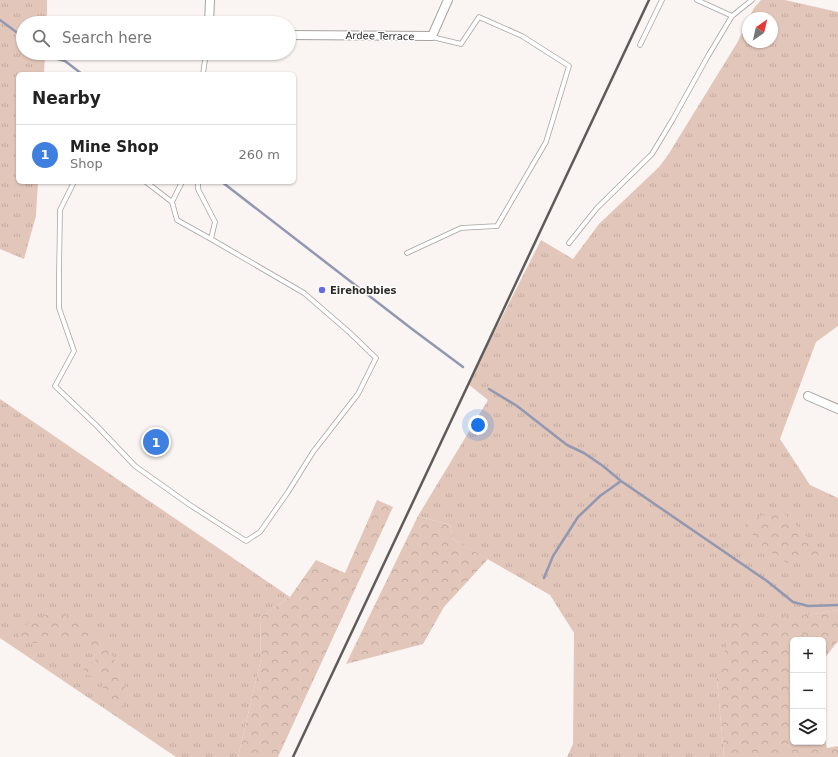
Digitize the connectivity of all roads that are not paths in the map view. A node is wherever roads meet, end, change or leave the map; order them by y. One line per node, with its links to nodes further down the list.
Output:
1 (210, 0): 6 (street)
2 (448, 0): 9 (street)
3 (662, 0): 10 (lane)
4 (697, 0): 7 (lane)
5 (752, 0): 7 (lane)
6 (209, 16)
7 (732, 16): 19 (lane)
8 (296, 35): 9 (street, Ardee Terrace)
9 (432, 36): 20 (lane)
10 (640, 45)
11 (205, 60): 12 (lane)
12 (203, 72)
13 (73, 184): 18 (lane)
14 (149, 184): 17 (lane)
15 (181, 184): 17 (lane)
16 (198, 184): 18 (lane)
17 (172, 202): 18 (lane)
18 (212, 239)
19 (569, 244)
20 (407, 253)
21 (808, 396): 22 (street)
22 (838, 408)

